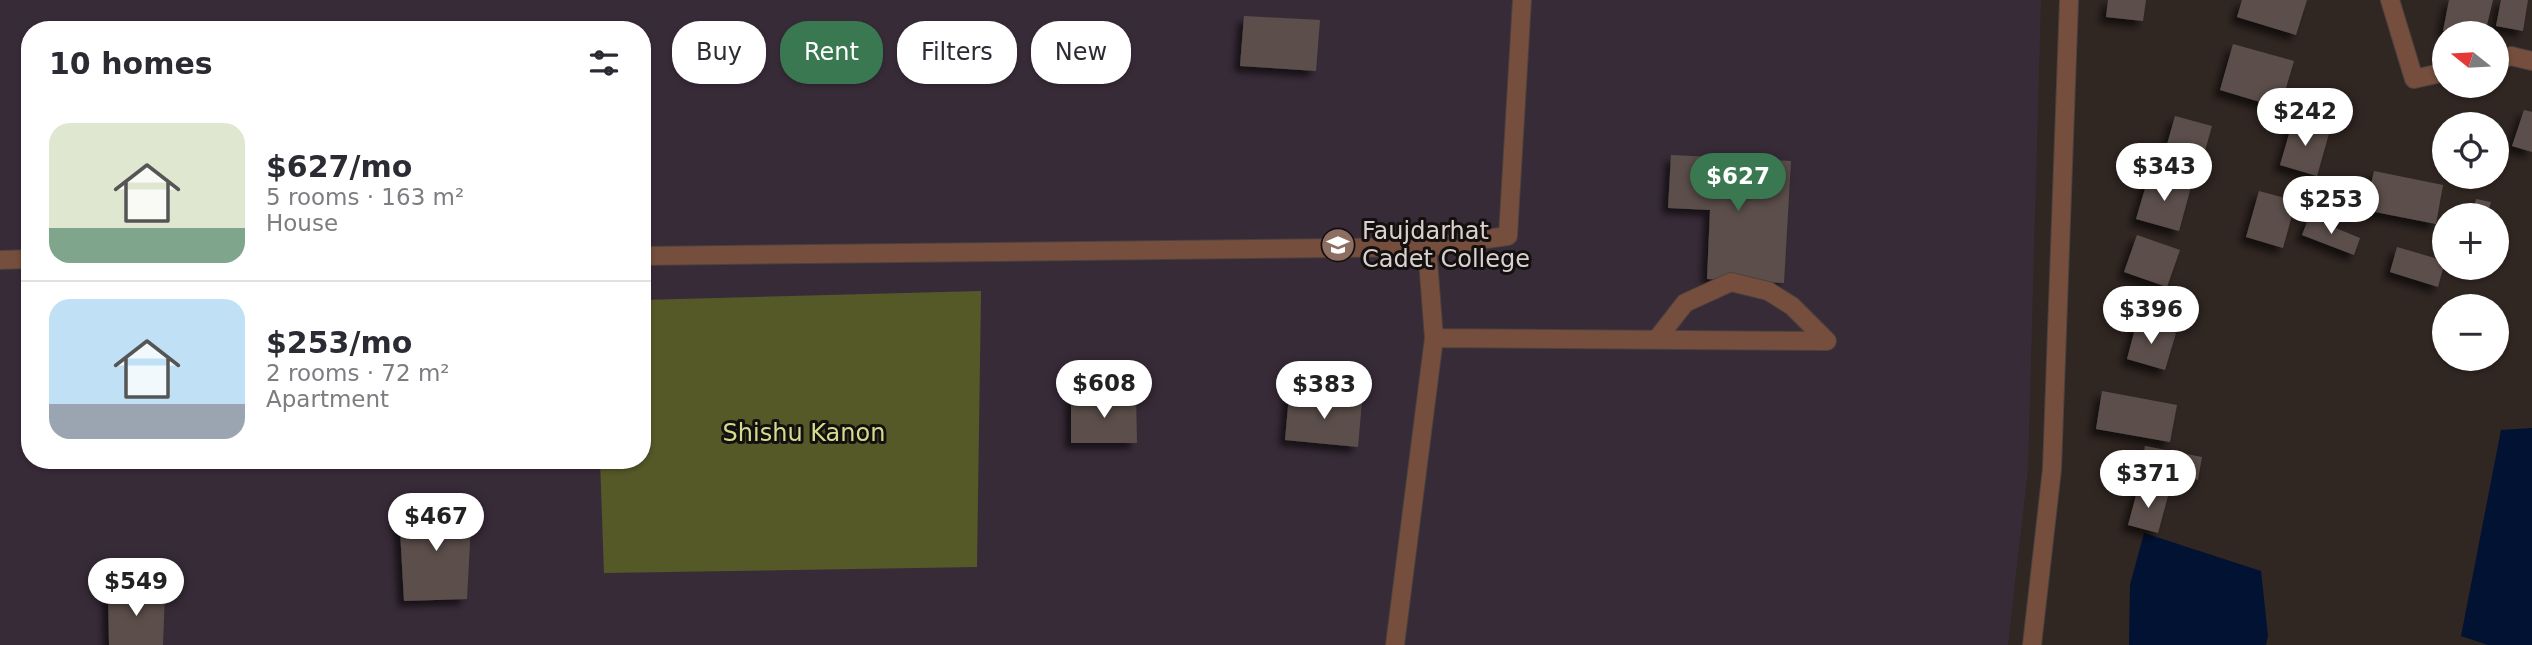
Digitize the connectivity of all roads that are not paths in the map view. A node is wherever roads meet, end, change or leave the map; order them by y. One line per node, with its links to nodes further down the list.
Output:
1 (1522, 0): 7 (street)
2 (2069, 0): 14 (street)
3 (2390, 0): 6 (street)
4 (2510, 56): 5 (street)
5 (2532, 61)
6 (2432, 75)
7 (1427, 247): 8 (street); 11 (street)
8 (651, 256)
9 (21, 259): 10 (street)
10 (0, 260)
11 (1434, 338): 12 (street); 13 (street)
12 (1657, 338): 12 (street)
13 (1395, 645)
14 (2032, 645)

